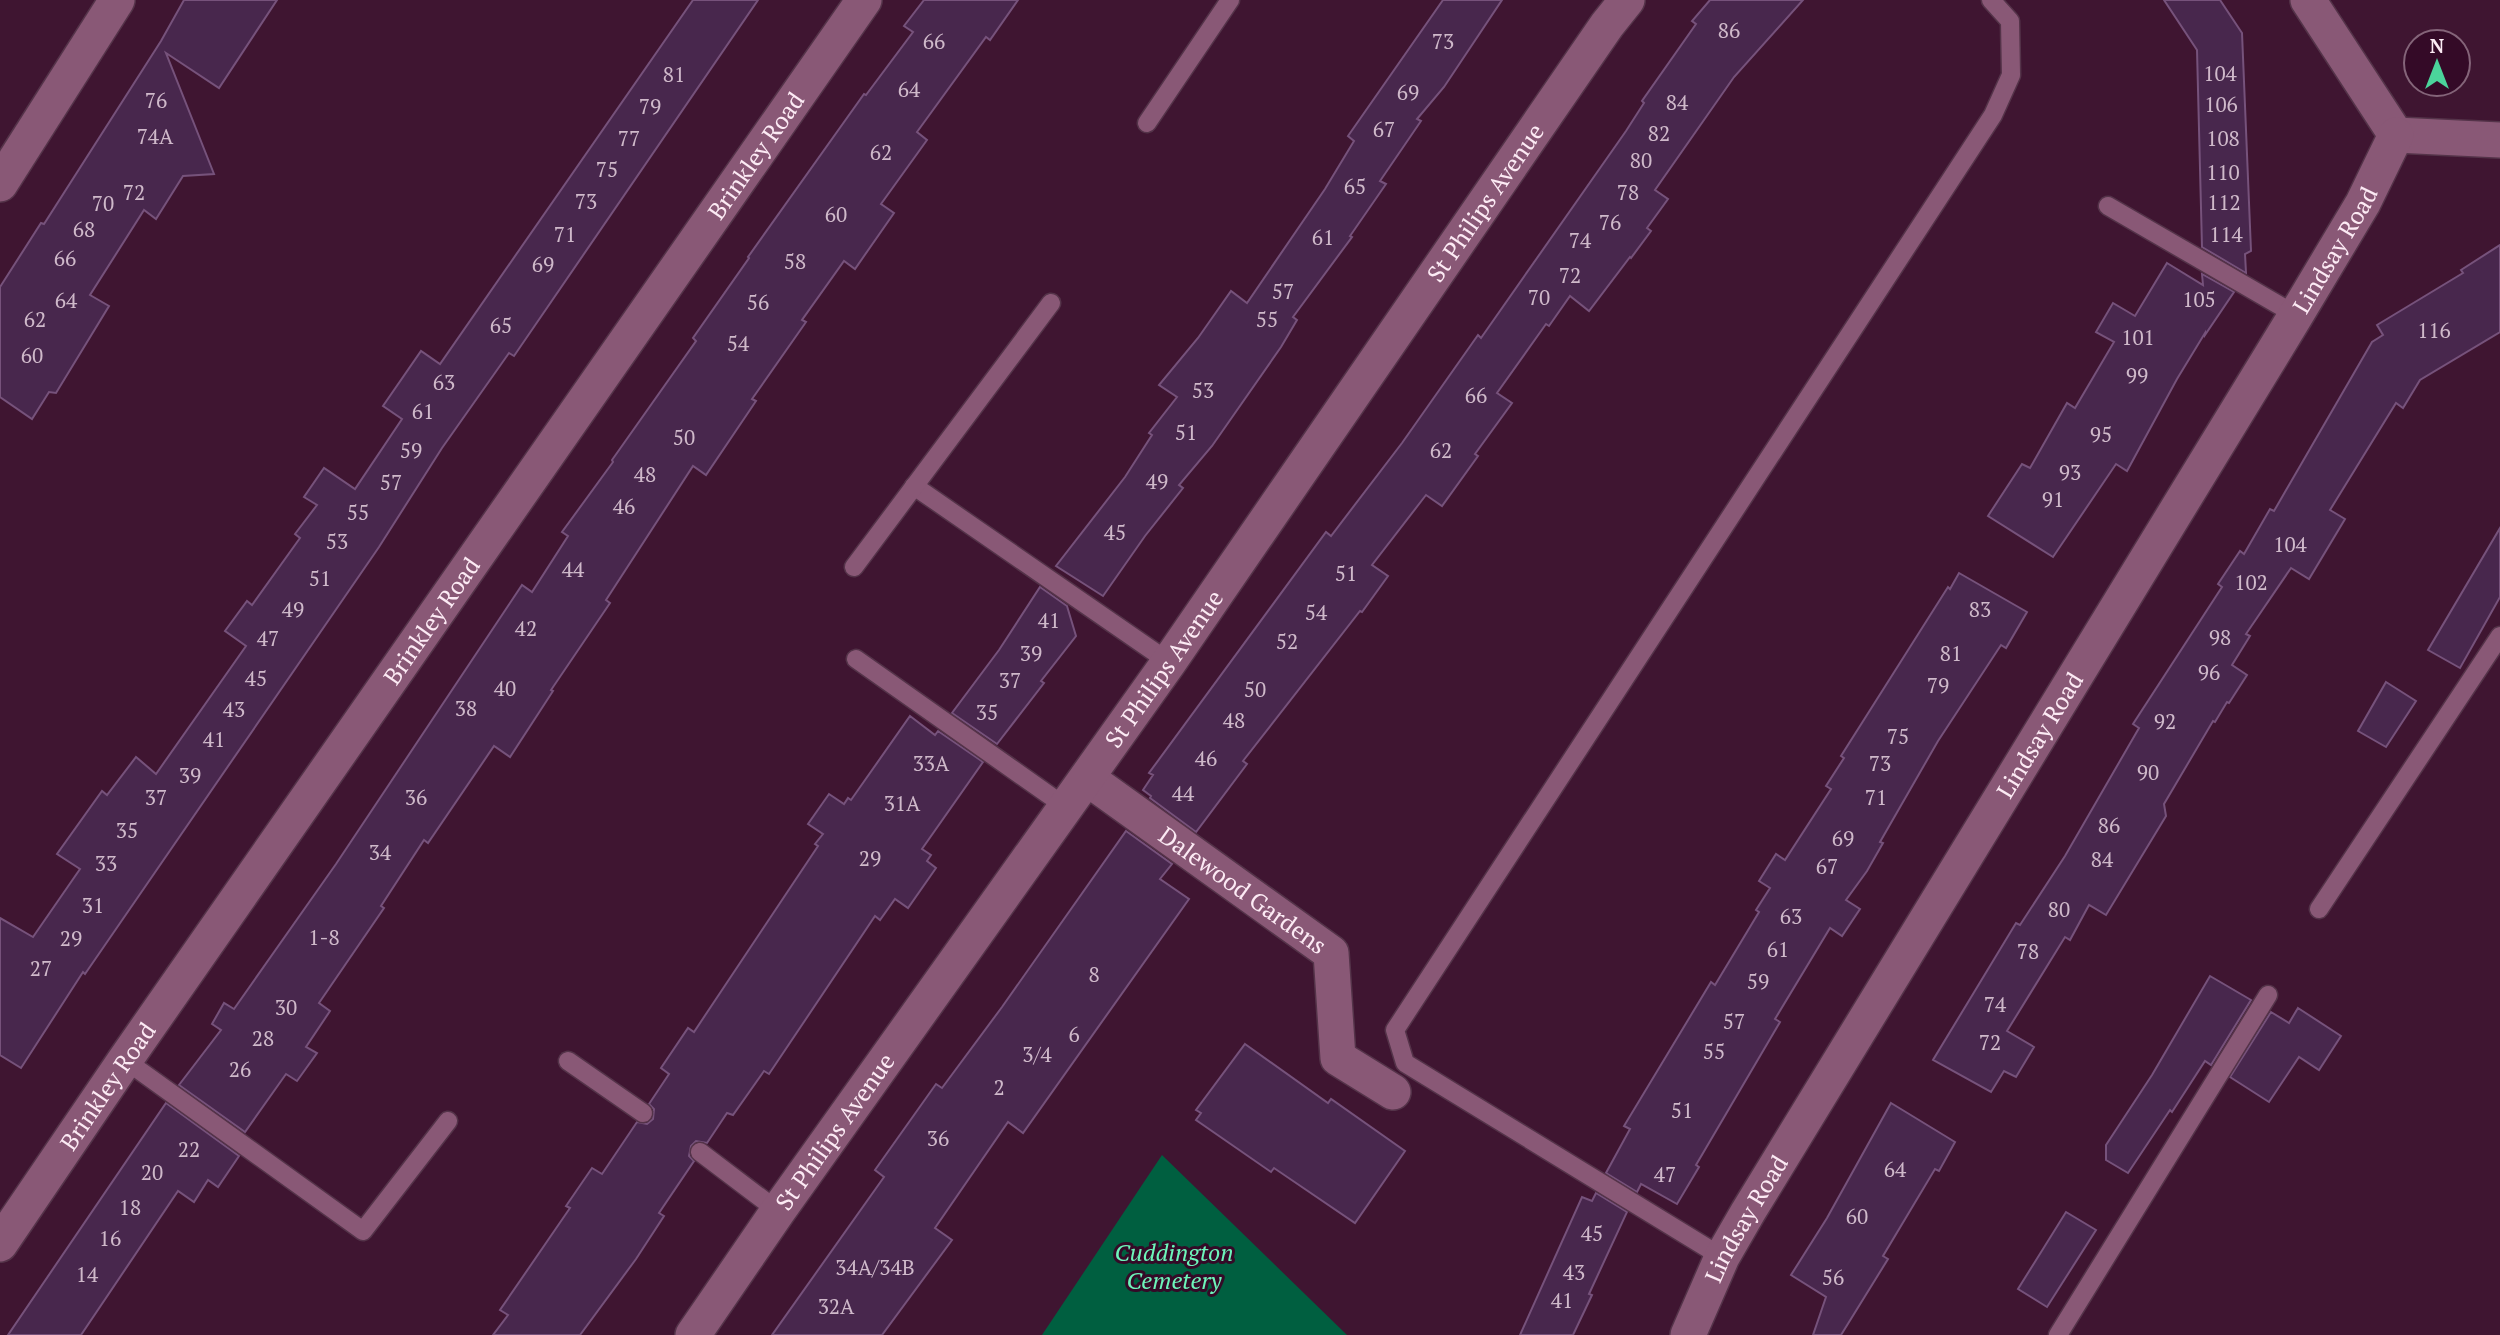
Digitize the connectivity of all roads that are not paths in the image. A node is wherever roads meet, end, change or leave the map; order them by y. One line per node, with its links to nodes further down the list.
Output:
1 (117, 0): 10 (street)
2 (864, 0): 23 (street, Brinkley Road)
3 (1230, 0): 7 (lane)
4 (1627, 0): 18 (street, St Philips Avenue)
5 (1991, 0): 31 (lane)
6 (2308, 0): 8 (street)
7 (1147, 123)
8 (2396, 135): 9 (street); 13 (street, Lindsay Road)
9 (2500, 140)
10 (0, 184)
11 (2108, 206): 13 (lane)
12 (1051, 303): 14 (lane)
13 (2296, 315): 31 (street, Lindsay Road)
14 (914, 486): 15 (lane); 18 (lane)
15 (854, 567)
16 (2500, 636): 21 (lane)
17 (856, 659): 20 (lane)
18 (1169, 662): 19 (street, St Philips Avenue)
19 (1087, 778): 20 (street, St Philips Avenue); 25 (street, Dalewood Gardens)
20 (1066, 807): 29 (street, St Philips Avenue)
21 (2319, 909)
22 (2268, 995): 34 (lane)
23 (125, 1060): 27 (lane); 30 (street, Brinkley Road)
24 (568, 1061): 26 (lane)
25 (1393, 1092)
26 (643, 1113)
27 (449, 1121)
28 (700, 1152): 29 (lane)
29 (778, 1211): 32 (street, St Philips Avenue)
30 (0, 1244)
31 (1722, 1256): 33 (street, Lindsay Road)
32 (693, 1335)
33 (1688, 1335)
34 (2058, 1335)

